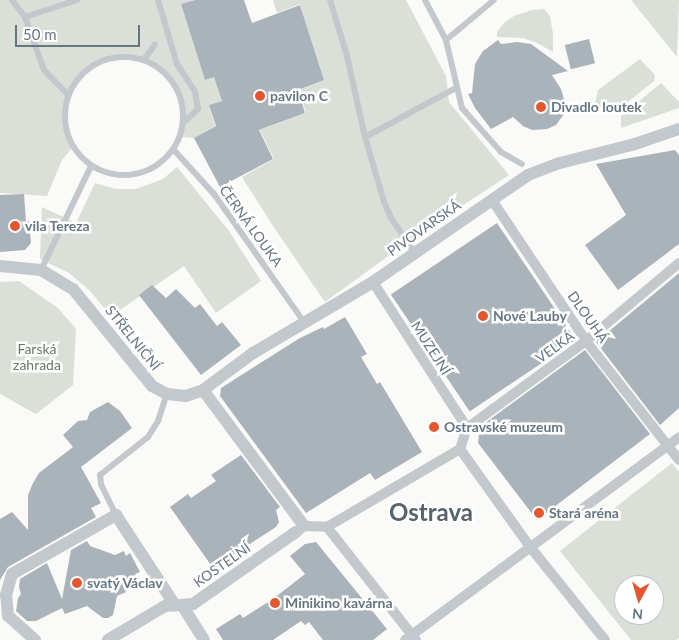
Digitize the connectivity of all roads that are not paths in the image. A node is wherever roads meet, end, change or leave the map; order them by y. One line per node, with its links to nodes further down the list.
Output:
1 (12, 0): 7 (lane)
2 (77, 0): 7 (lane)
3 (158, 0): 13 (lane)
4 (330, 0): 15 (lane)
5 (425, 0): 8 (lane)
6 (494, 0): 8 (lane)
7 (24, 17): 12 (lane)
8 (446, 40): 11 (lane)
9 (155, 44): 10 (lane)
10 (144, 60): 12 (lane); 13 (lane)
11 (456, 88): 15 (lane); 17 (lane)
12 (68, 96): 18 (lane)
13 (183, 124): 16 (lane)
14 (679, 129): 19 (street, PIVOVARSKÁ)
15 (365, 137): 20 (lane)
16 (174, 148): 18 (lane); 25 (lane, ČERNÁ LOUKA)
17 (522, 164)
18 (91, 166): 23 (lane)
19 (492, 200): 20 (street, PIVOVARSKÁ); 26 (street, DLOUHÁ)
20 (415, 253): 24 (street, PIVOVARSKÁ)
21 (679, 263): 26 (street, VELKÁ)
22 (0, 266): 23 (street, STŘELNIČNÍ)
23 (41, 270): 28 (street, STŘELNIČNÍ)
24 (373, 282): 25 (street, PIVOVARSKÁ); 29 (street, MUZEJNÍ)
25 (304, 322): 27 (street, PIVOVARSKÁ)
26 (586, 341): 29 (street, VELKÁ); 30 (street, DLOUHÁ)
27 (203, 390): 28 (street); 35 (street)
28 (167, 394): 33 (lane)
29 (467, 428): 31 (street)
30 (674, 441): 32 (street, DLOUHÁ); 36 (street)
31 (460, 449): 34 (street); 36 (street)
32 (679, 460)
33 (116, 515): 37 (street); 39 (street)
34 (327, 527): 35 (street); 38 (street)
35 (300, 529): 37 (street, KOSTELNÍ)
36 (531, 548): 38 (street); 42 (street)
37 (179, 605): 40 (street, KOSTELNÍ); 41 (street)
38 (411, 638)
39 (35, 640)
40 (108, 640)
41 (204, 640)
42 (605, 640)

